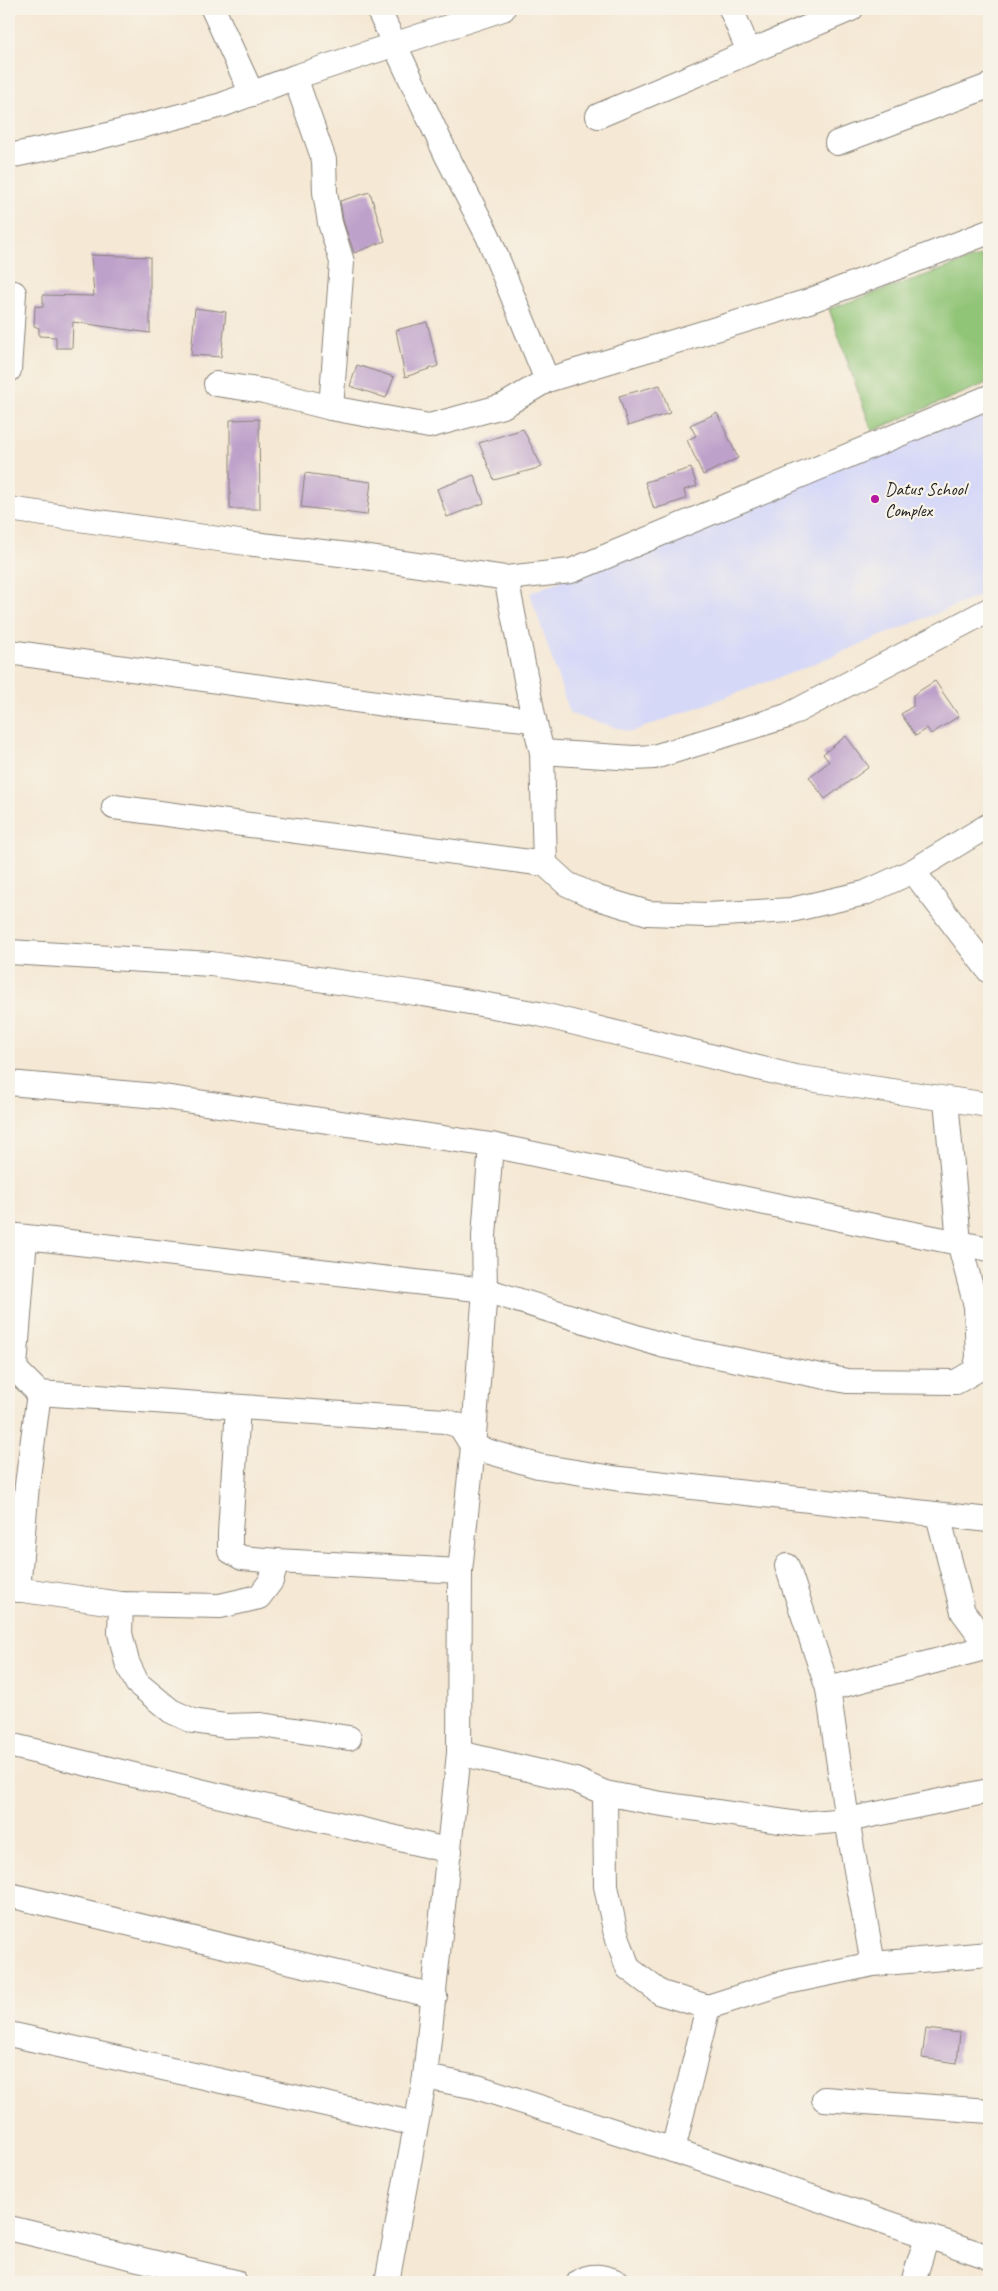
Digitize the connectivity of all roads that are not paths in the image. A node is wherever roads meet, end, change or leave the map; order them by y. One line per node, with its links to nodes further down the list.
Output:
1 (213, 9): 10 (street)
2 (378, 9): 6 (street)
3 (503, 9): 6 (street)
4 (731, 9): 7 (street)
5 (850, 9): 7 (street)
6 (396, 44): 8 (street); 17 (street)
7 (749, 52): 11 (street)
8 (296, 77): 10 (street); 20 (street)
9 (989, 86): 12 (street)
10 (252, 94): 13 (street)
11 (598, 116)
12 (837, 143)
13 (9, 156)
14 (989, 232): 17 (street)
15 (14, 293): 16 (street)
16 (9, 370)
17 (547, 380): 20 (street)
18 (216, 384): 20 (street)
19 (989, 398): 22 (street)
20 (331, 408)
21 (9, 509): 22 (street)
22 (506, 578): 25 (street)
23 (989, 610): 26 (street)
24 (9, 652): 25 (street)
25 (534, 720): 26 (street)
26 (542, 752): 29 (street)
27 (114, 807): 29 (street)
28 (989, 825): 30 (street)
29 (545, 864): 30 (street)
30 (912, 871): 32 (street)
31 (9, 952): 34 (street)
32 (989, 971)
33 (9, 1083): 36 (street)
34 (946, 1100): 35 (street); 38 (street)
35 (989, 1105)
36 (491, 1144): 38 (street); 40 (street)
37 (17, 1236): 40 (street); 41 (street)
38 (959, 1242): 39 (street); 40 (street)
39 (989, 1249)
40 (485, 1290): 44 (street)
41 (12, 1365): 42 (street)
42 (39, 1393): 43 (street); 50 (street)
43 (238, 1407): 44 (street); 47 (street)
44 (473, 1447): 45 (street); 49 (street)
45 (938, 1515): 46 (street); 52 (street)
46 (989, 1520)
47 (277, 1561): 49 (street); 51 (street)
48 (787, 1566): 53 (street)
49 (460, 1571): 56 (street)
50 (13, 1589): 51 (street)
51 (121, 1604): 54 (street)
52 (989, 1647): 53 (street)
53 (828, 1689): 59 (street)
54 (349, 1738)
55 (9, 1745): 60 (street)
56 (459, 1753): 58 (street); 60 (street)
57 (989, 1791): 59 (street)
58 (605, 1793): 59 (street); 65 (street)
59 (847, 1820): 63 (street)
60 (450, 1851): 64 (street)
61 (9, 1895): 64 (street)
62 (989, 1954): 63 (street)
63 (873, 1964): 65 (street)
64 (435, 1996): 67 (street)
65 (708, 2007): 71 (street)
66 (9, 2034): 70 (street)
67 (426, 2077): 70 (street); 71 (street)
68 (824, 2099): 69 (street)
69 (989, 2111)
70 (416, 2124): 76 (street)
71 (673, 2150): 73 (street)
72 (9, 2228): 75 (street)
73 (927, 2237): 74 (street); 79 (street)
74 (989, 2257)
75 (235, 2282)
76 (387, 2282)
77 (579, 2282): 78 (street)
78 (617, 2282)
79 (913, 2282)

